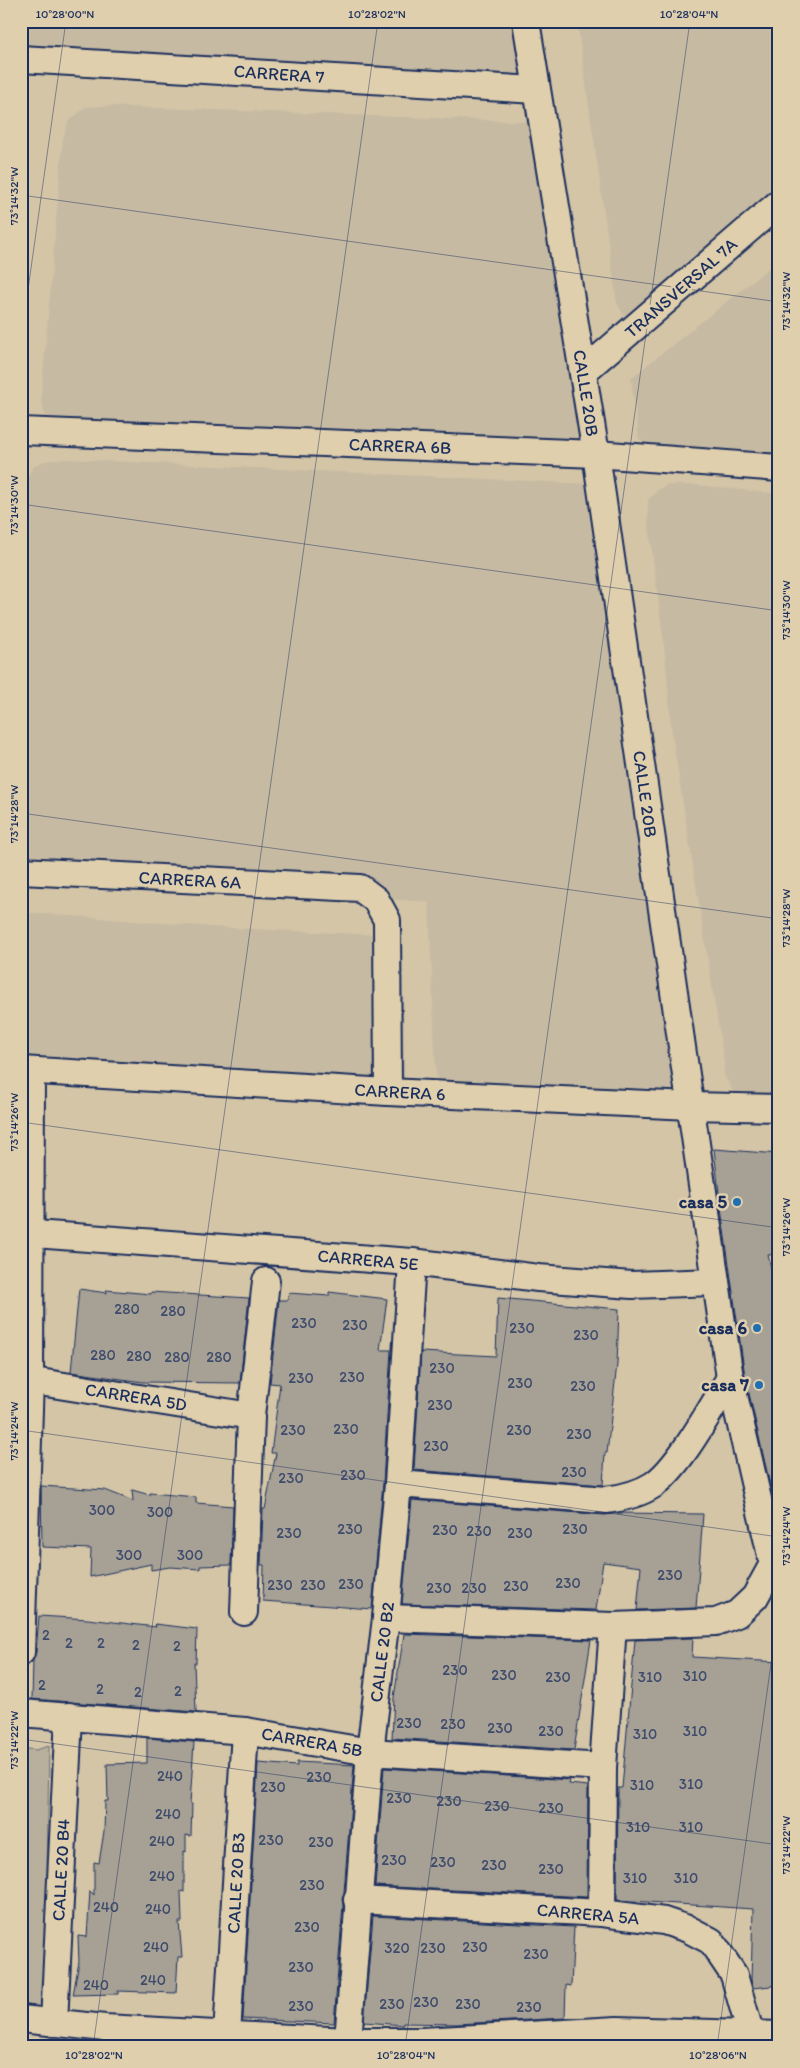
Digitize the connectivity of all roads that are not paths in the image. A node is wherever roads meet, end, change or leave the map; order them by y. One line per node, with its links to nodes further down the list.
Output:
1 (526, 21): 3 (street, CALLE 20B)
2 (21, 59): 3 (street, CARRERA 7)
3 (536, 90): 5 (street, CALLE 20B)
4 (779, 203): 5 (street, TRANSVERSAL 7A)
5 (583, 372): 7 (street, CALLE 20B)
6 (21, 432): 7 (street, CARRERA 6B)
7 (596, 454): 8 (street, CARRERA 6B); 12 (street, CALLE 20B)
8 (779, 468)
9 (21, 871): 11 (street, CARRERA 6A)
10 (26, 1071): 11 (street, CARRERA 6); 14 (street)
11 (388, 1092): 12 (street, CARRERA 6)
12 (691, 1106): 13 (street, CARRERA 6); 17 (street, CALLE 20B)
13 (779, 1108)
14 (26, 1234): 15 (street, CARRERA 5E); 19 (street)
15 (412, 1262): 17 (street, CARRERA 5E); 21 (street, CALLE 20 B2)
16 (266, 1281): 20 (street)
17 (715, 1282): 18 (street, CALLE 20B)
18 (730, 1378): 21 (street); 22 (street, CALLE 20B)
19 (26, 1379): 20 (street, CARRERA 5D); 26 (street)
20 (251, 1416): 23 (street)
21 (398, 1484): 24 (street, CALLE 20 B2)
22 (776, 1564): 25 (street)
23 (244, 1612)
24 (386, 1618): 25 (street); 30 (street, CALLE 20 B2)
25 (613, 1626): 31 (street)
26 (21, 1652)
27 (21, 1713): 28 (street, CARRERA 5B)
28 (69, 1716): 29 (street, CARRERA 5B); 35 (street, CALLE 20 B4)
29 (245, 1731): 30 (street, CARRERA 5B); 36 (street, CALLE 20 B3)
30 (370, 1752): 31 (street, CARRERA 5B); 32 (street, CALLE 20 B2)
31 (603, 1767): 33 (street)
32 (357, 1900): 33 (street, CARRERA 5A); 41 (street, CALLE 20 B2)
33 (602, 1913): 37 (street, CARRERA 5A)
34 (21, 2019): 35 (street)
35 (54, 2023): 39 (street)
36 (227, 2035): 39 (street); 41 (street)
37 (751, 2035): 38 (street); 40 (street)
38 (779, 2035)
39 (104, 2037)
40 (617, 2039): 42 (street)
41 (348, 2041): 42 (street)
42 (421, 2044)

